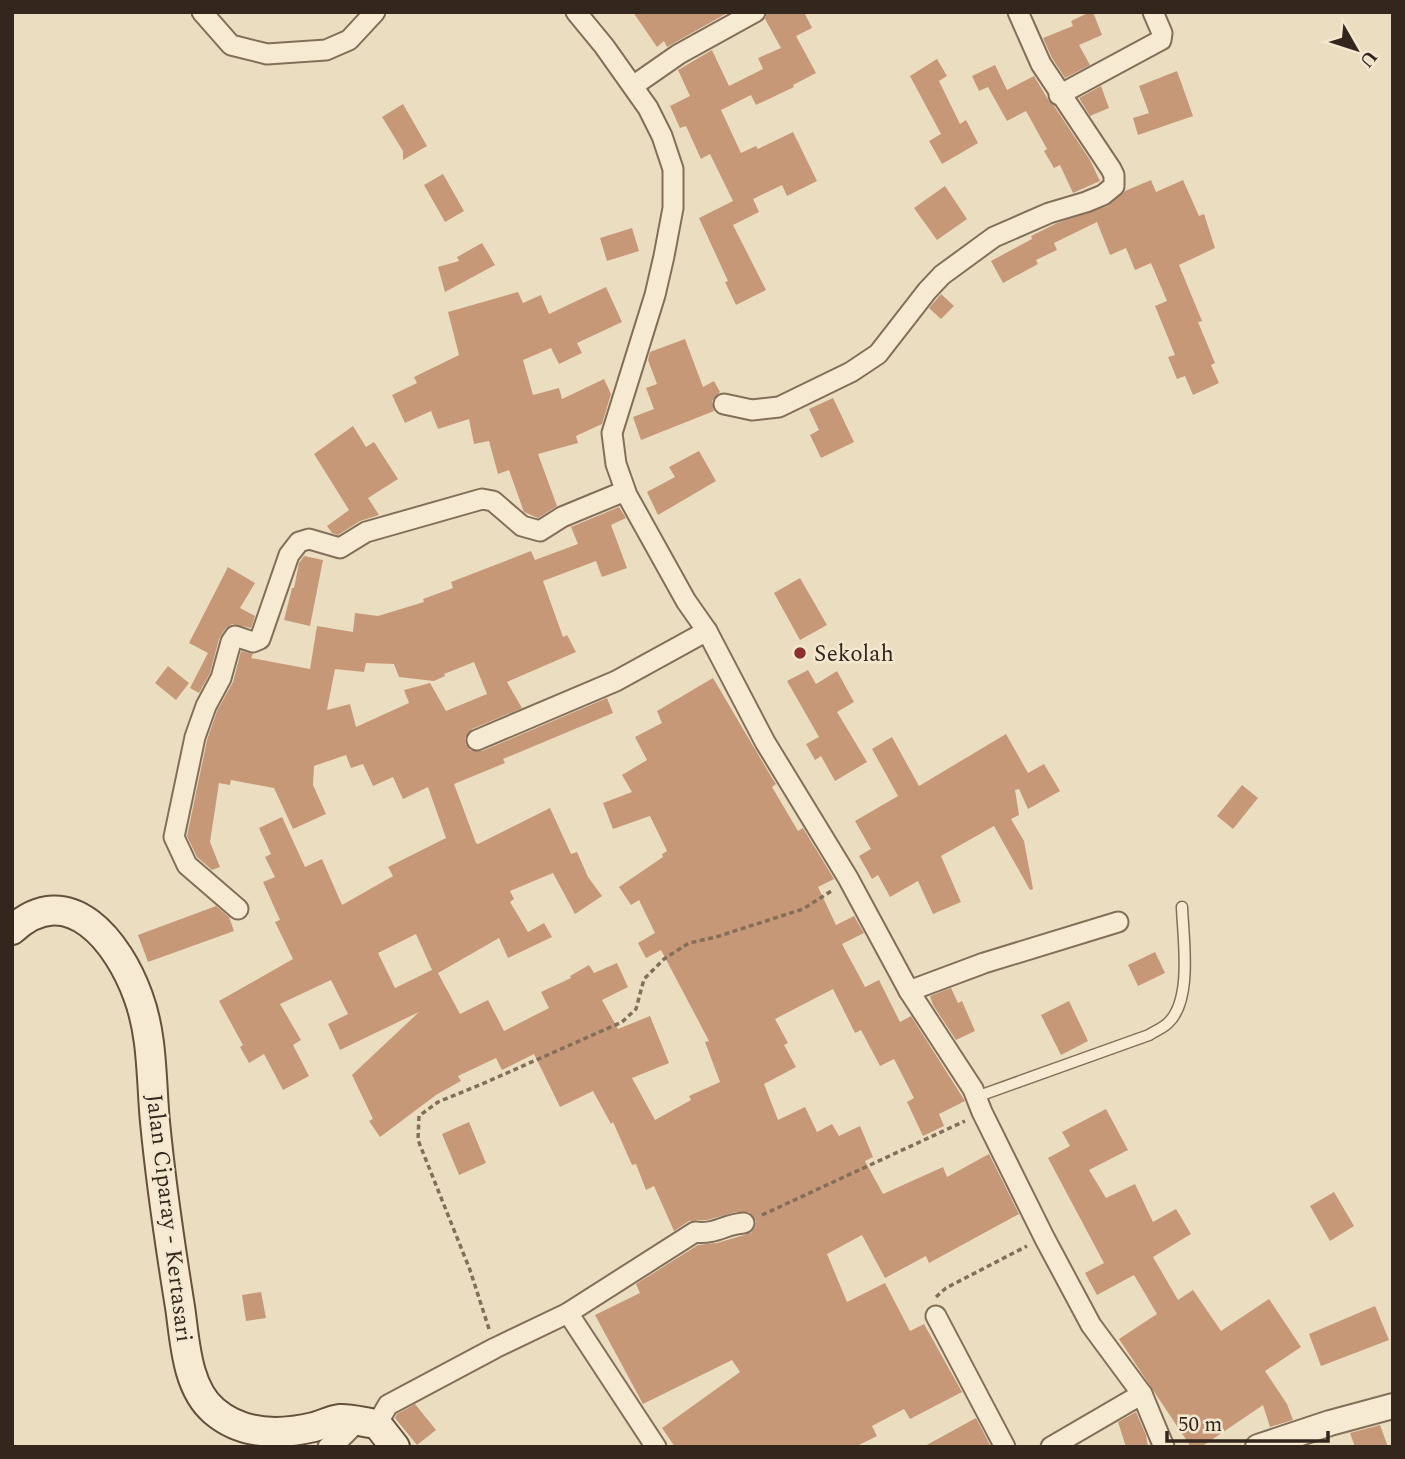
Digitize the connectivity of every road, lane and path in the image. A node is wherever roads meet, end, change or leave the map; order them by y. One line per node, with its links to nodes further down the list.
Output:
1 (202, 12): 2 (street)
2 (375, 12)
3 (576, 12): 7 (street)
4 (755, 12): 7 (street)
5 (1018, 12): 8 (street)
6 (1153, 12): 8 (street)
7 (633, 86): 10 (street)
8 (1059, 95): 9 (street)
9 (724, 404)
10 (625, 491): 11 (street); 15 (street)
11 (707, 631): 12 (street); 13 (street)
12 (477, 740)
13 (848, 878): 18 (street); 24 (path)
14 (1182, 907): 19 (lane)
15 (238, 909)
16 (1118, 922): 18 (street)
17 (12, 930): 27 (main road, Jalan Ciparay - Kertasari)
18 (909, 991): 19 (street)
19 (979, 1105): 20 (path); 21 (street)
20 (744, 1223): 22 (street)
21 (1045, 1239): 23 (path); 25 (street)
22 (568, 1312): 24 (street); 30 (street)
23 (936, 1316): 31 (street)
24 (495, 1348): 27 (street)
25 (1142, 1394): 32 (street); 33 (street)
26 (1393, 1406): 34 (street)
27 (368, 1423): 28 (street); 29 (main road)
28 (327, 1447)
29 (395, 1447)
30 (656, 1447)
31 (1005, 1447)
32 (1051, 1447)
33 (1164, 1447)
34 (1258, 1447)

